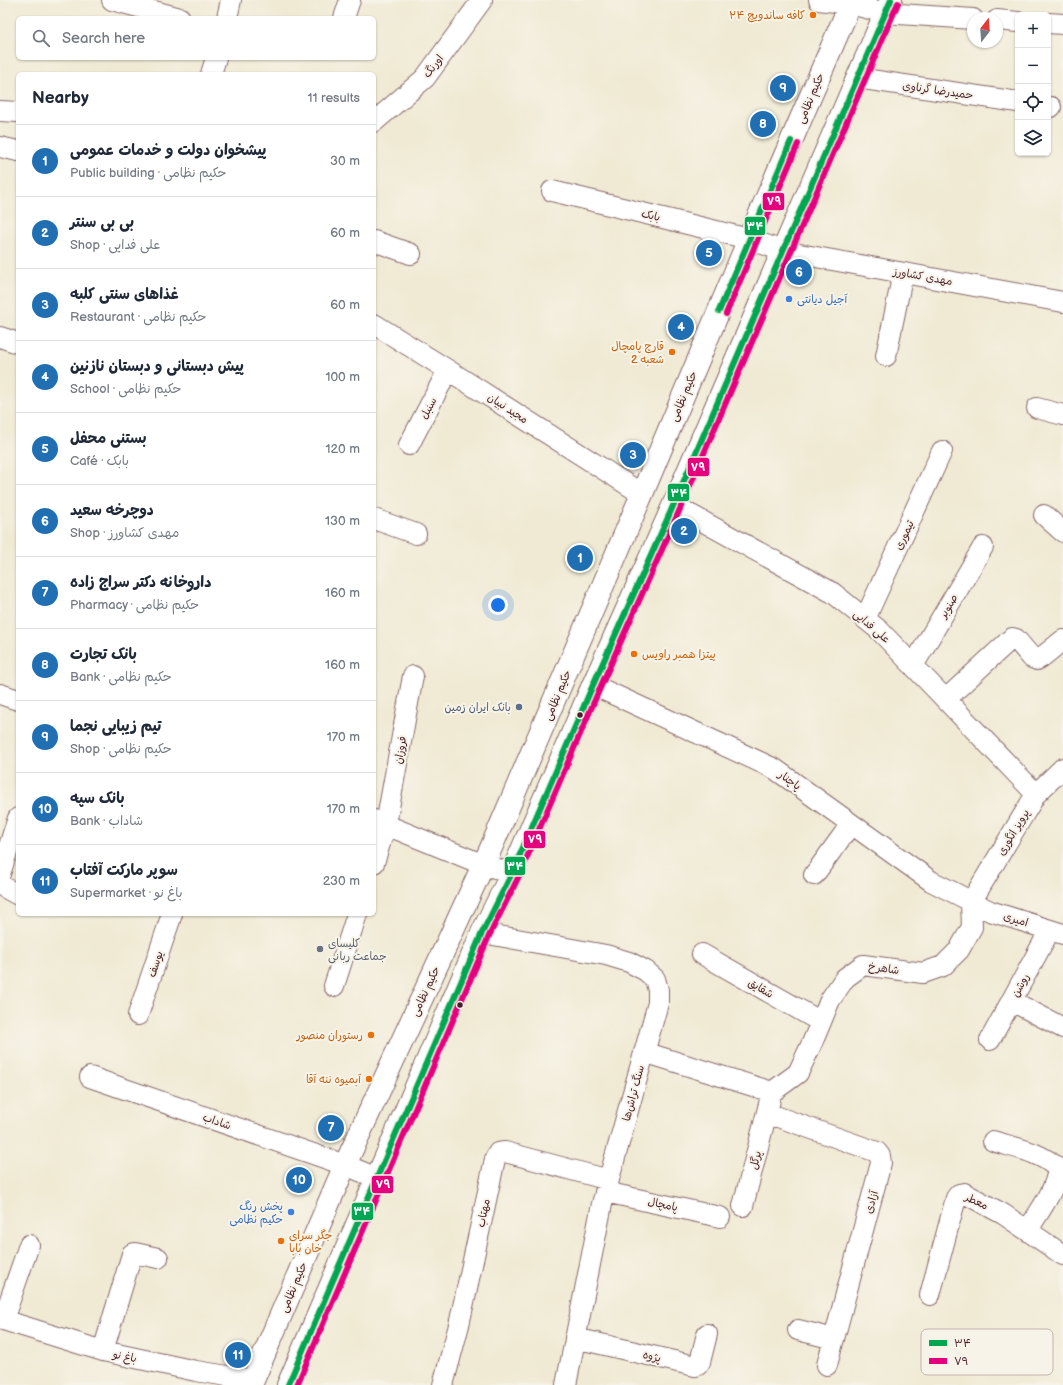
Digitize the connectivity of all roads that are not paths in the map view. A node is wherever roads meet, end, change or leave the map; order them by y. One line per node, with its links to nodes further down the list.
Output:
1 (112, 0): 8 (street)
2 (232, 0): 9 (street)
3 (350, 0): 10 (street)
4 (482, 0): 22 (street, اورنگ)
5 (819, 0): 6 (street)
6 (851, 2): 7 (street); 26 (main road, حکیم نظامی)
7 (888, 7): 11 (street); 18 (main road)
8 (172, 16)
9 (227, 16)
10 (345, 16)
11 (967, 18)
12 (1003, 21): 13 (street)
13 (1015, 22)
14 (1051, 23): 15 (street)
15 (1063, 24)
16 (215, 60): 17 (street)
17 (212, 72)
18 (857, 78): 19 (street, حمیدرضا گرناوی); 28 (main road)
19 (1015, 102)
20 (0, 111): 21 (street)
21 (16, 112)
22 (376, 120)
23 (0, 147): 24 (street)
24 (16, 151)
25 (552, 191): 26 (street, بابک)
26 (749, 239): 28 (street, بابک); 41 (main road, حکیم نظامی)
27 (376, 242): 29 (street)
28 (783, 251): 30 (street, مهدی کشاورز); 42 (main road)
29 (411, 254)
30 (903, 273): 31 (street, مهدی کشاورز); 35 (street)
31 (1063, 302)
32 (376, 330): 36 (street, مجید نبیان)
33 (0, 337): 34 (street)
34 (16, 342)
35 (886, 356)
36 (448, 370): 39 (street, سنبل); 41 (street, مجید نبیان)
37 (1037, 408): 38 (street)
38 (1063, 415)
39 (409, 446)
40 (942, 451): 48 (street, تیموری)
41 (642, 494): 62 (main road, حکیم نظامی)
42 (673, 505): 48 (street, علی فدایی); 52 (main road)
43 (1044, 515): 45 (street)
44 (376, 520): 46 (street)
45 (1063, 532)
46 (416, 534)
47 (983, 546): 50 (street, صنوبر)
48 (865, 619): 50 (street, علی فدایی)
49 (1063, 640): 55 (street)
50 (913, 666): 55 (street, علی فدایی)
51 (413, 676): 58 (street, فروزان)
52 (593, 685): 60 (street, پاچنار); 63 (main road)
53 (0, 694): 54 (street)
54 (16, 699)
55 (946, 700): 57 (street, علی فدایی)
56 (1063, 768): 57 (street, پرویز انگوری)
57 (1036, 794): 68 (street, پرویز انگوری)
58 (380, 822): 61 (street, فروزان); 62 (street)
59 (16, 824): 64 (street)
60 (851, 824): 65 (street); 68 (street, پاچنار)
61 (376, 849)
62 (484, 865): 63 (street); 85 (main road, حکیم نظامی)
63 (512, 873): 72 (main road)
64 (0, 874)
65 (814, 875)
66 (0, 885): 67 (street)
67 (16, 894)
68 (971, 902): 71 (street, امیری); 77 (street, شاهرخ)
69 (171, 916): 76 (street, یوسف)
70 (356, 916): 74 (street)
71 (1057, 932): 75 (street, روشن)
72 (482, 933): 80 (street, سنگ تراش‌ها); 86 (main road)
73 (702, 954): 77 (street, شقایق)
74 (334, 986)
75 (1012, 1001): 78 (street); 79 (street, روشن)
76 (138, 1014)
77 (821, 1022): 82 (street, شاهرخ)
78 (1063, 1028)
79 (990, 1040)
80 (644, 1052): 82 (street); 87 (street, سنگ تراش‌ها)
81 (90, 1077): 85 (street, شاداب)
82 (772, 1092): 83 (street, پرگل)
83 (767, 1113): 88 (street, پرگل); 99 (street, آزادی)
84 (993, 1141): 90 (street)
85 (345, 1165): 86 (street, شاداب); 102 (main road, حکیم نظامی)
86 (377, 1178): 103 (main road)
87 (607, 1186): 89 (street, پامچال); 98 (street, سنگ تراش‌ها); 104 (street, مهتاب)
88 (743, 1206)
89 (720, 1217)
90 (1028, 1230): 92 (street, معطر); 94 (street, معطر)
91 (29, 1245): 95 (street)
92 (1063, 1255)
93 (158, 1258): 100 (street)
94 (930, 1295)
95 (2, 1320): 100 (street, باغ نو)
96 (798, 1330): 99 (street)
97 (707, 1334): 98 (street, پژوه)
98 (575, 1338): 105 (street, سنگ تراش‌ها)
99 (834, 1339): 101 (street, آزادی)
100 (103, 1351): 102 (street, باغ نو)
101 (827, 1365)
102 (252, 1383)
103 (288, 1385)
104 (443, 1385)
105 (566, 1385)

